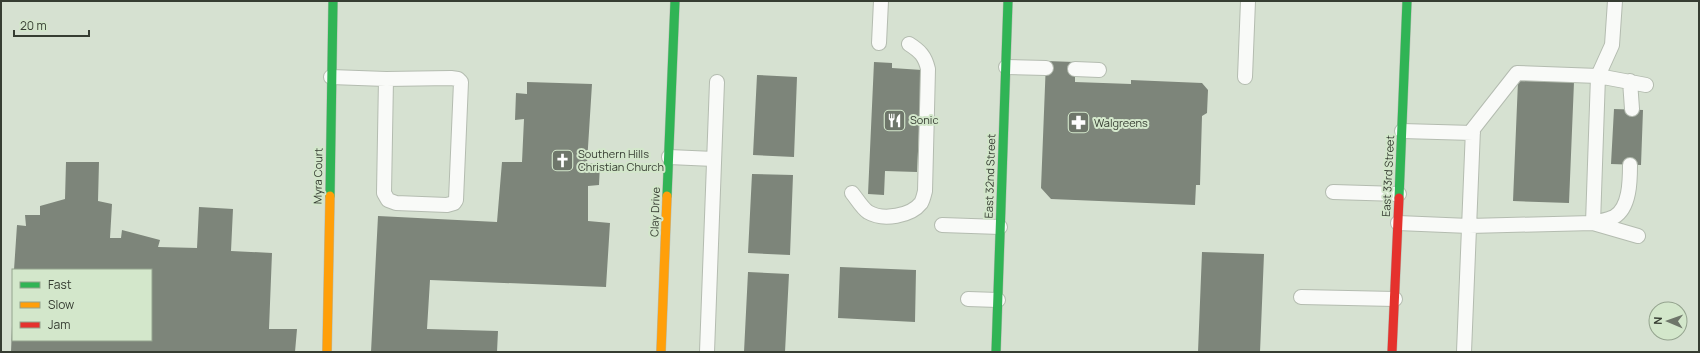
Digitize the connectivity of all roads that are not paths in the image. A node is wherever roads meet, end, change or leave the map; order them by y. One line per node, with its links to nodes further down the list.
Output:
1 (333, 1): 15 (street, Myra Court)
2 (675, 1): 24 (street, Clay Drive)
3 (881, 1): 8 (lane)
4 (1008, 1): 10 (street, East 32nd Street)
5 (1248, 1): 16 (lane)
6 (1407, 1): 22 (street, East 33rd Street)
7 (1615, 1): 14 (lane)
8 (879, 42)
9 (909, 44): 28 (lane)
10 (1006, 67): 11 (lane); 34 (street, East 32nd Street)
11 (1046, 68)
12 (1075, 69): 13 (lane)
13 (1099, 70)
14 (1598, 76): 18 (lane); 23 (lane); 31 (lane)
15 (331, 77): 17 (lane); 40 (street, Myra Court)
16 (1245, 77)
17 (386, 79): 17 (lane)
18 (1630, 81): 20 (lane); 21 (lane)
19 (717, 82): 25 (lane)
20 (1646, 85)
21 (1632, 109)
22 (1402, 131): 23 (lane); 29 (street, East 33rd Street)
23 (1473, 134): 33 (lane)
24 (669, 157): 25 (lane); 41 (street, Clay Drive)
25 (714, 158): 42 (lane)
26 (1630, 165): 31 (lane)
27 (1333, 192): 29 (lane)
28 (852, 193)
29 (1399, 194): 30 (street, East 33rd Street)
30 (1398, 223): 33 (lane); 38 (street, East 33rd Street)
31 (1593, 223): 33 (lane); 35 (lane)
32 (942, 225): 34 (lane)
33 (1469, 226): 45 (lane)
34 (1000, 227): 39 (street, East 32nd Street)
35 (1638, 236)
36 (1301, 297): 38 (lane)
37 (968, 299): 39 (lane)
38 (1394, 299): 44 (street, East 33rd Street)
39 (998, 300): 43 (street, East 32nd Street)
40 (327, 352)
41 (661, 352)
42 (707, 352)
43 (996, 352)
44 (1392, 352)
45 (1464, 352)

